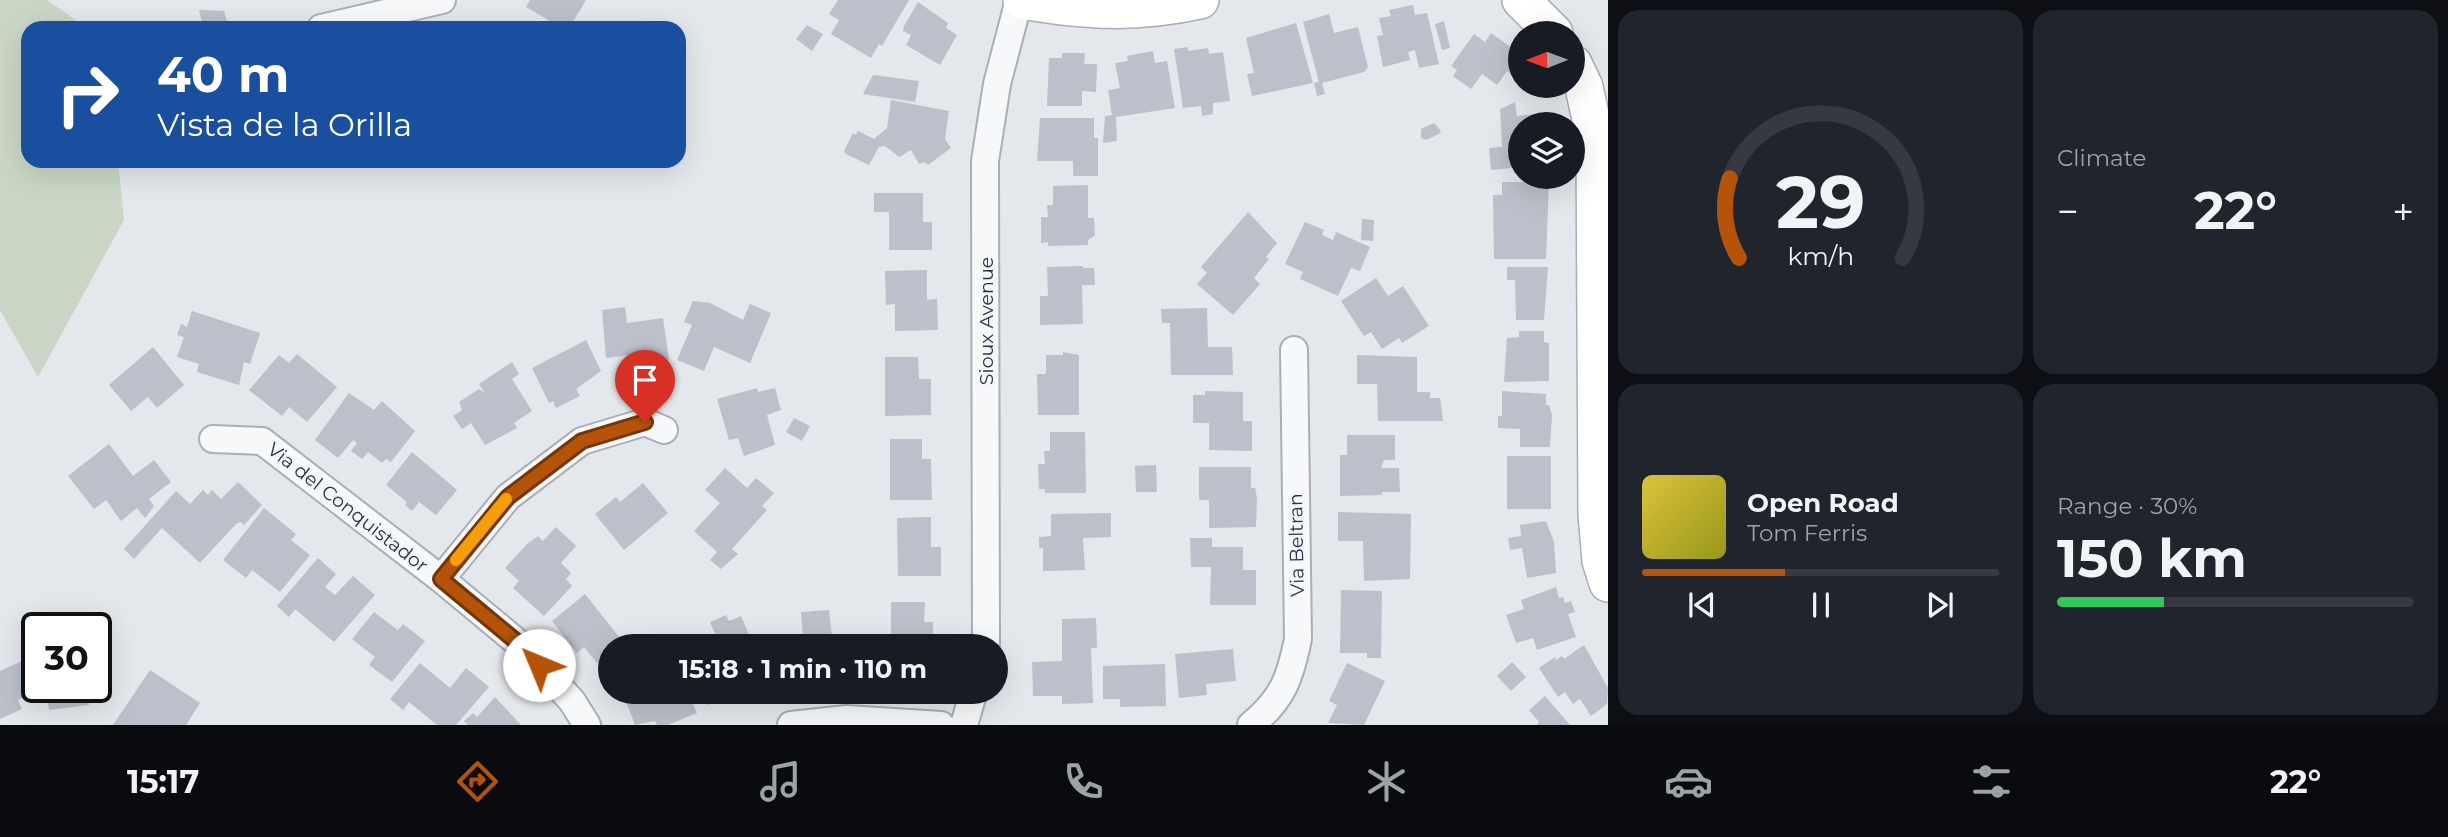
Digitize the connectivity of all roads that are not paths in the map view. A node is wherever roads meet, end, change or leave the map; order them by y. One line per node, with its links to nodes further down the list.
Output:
1 (442, 0): 5 (street)
2 (1020, 0): 3 (street); 14 (street, Sioux Avenue)
3 (1200, 0)
4 (1521, 0): 6 (street)
5 (351, 21)
6 (1542, 21)
7 (1586, 96): 8 (street)
8 (1602, 169): 13 (street)
9 (1294, 350): 20 (street, Via Beltran)
10 (664, 430): 12 (street)
11 (213, 439): 12 (street, Via del Conquistador)
12 (441, 579): 16 (street, Via del Conquistador)
13 (1608, 583)
14 (986, 634)
15 (970, 704): 19 (street)
16 (587, 725)
17 (791, 725): 18 (street)
18 (941, 725)
19 (964, 725)
20 (1251, 725)

